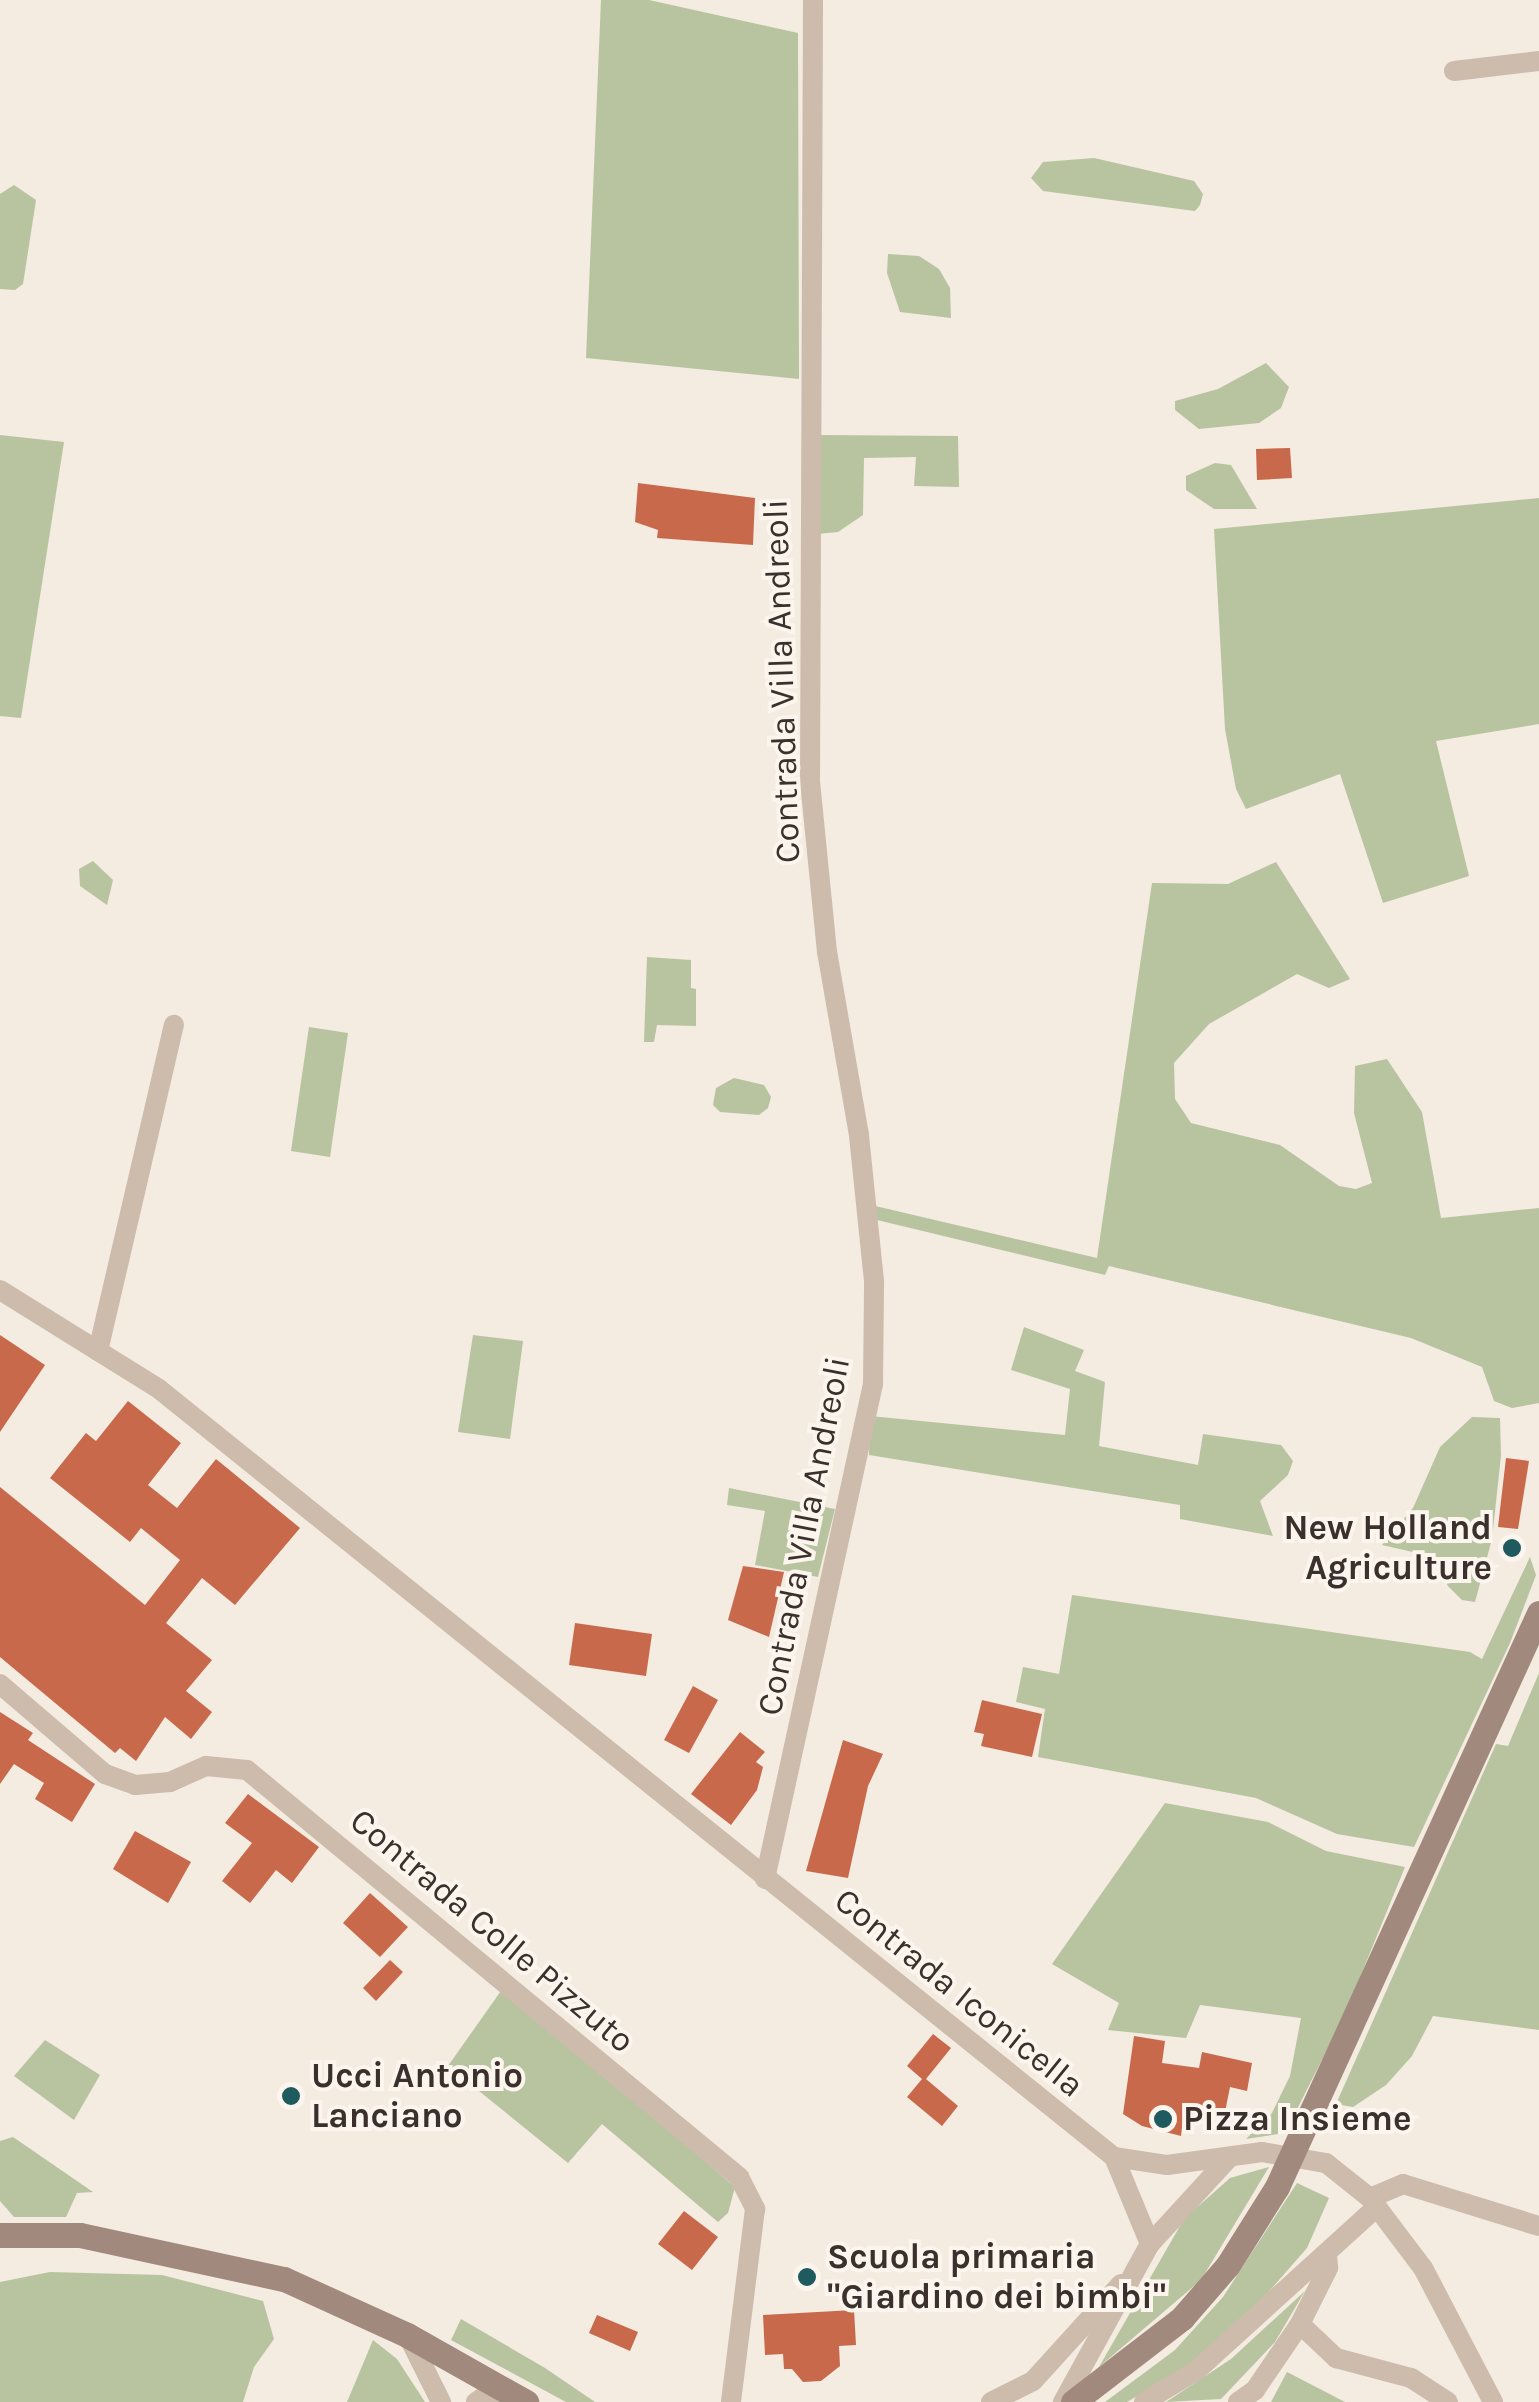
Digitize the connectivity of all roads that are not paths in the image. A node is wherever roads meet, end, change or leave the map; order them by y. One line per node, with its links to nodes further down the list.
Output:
1 (812, 0): 9 (street, Contrada Villa Andreoli)
2 (1539, 60): 3 (street)
3 (1454, 71)
4 (174, 1025): 6 (street)
5 (0, 1290): 6 (street)
6 (98, 1351): 9 (street)
7 (1539, 1612): 25 (main road)
8 (0, 1684): 22 (street, Contrada Colle Pizzuto)
9 (765, 1879): 10 (street, Contrada Iconicella)
10 (1114, 2157): 11 (street); 15 (street, Contrada Iconicella)
11 (1228, 2160): 12 (street); 15 (street)
12 (1374, 2203): 13 (street); 16 (street); 29 (street)
13 (1539, 2226)
14 (0, 2235): 18 (main road)
15 (1145, 2253): 23 (street); 24 (street)
16 (1327, 2254): 17 (street); 26 (street)
17 (1300, 2324): 27 (street); 28 (street)
18 (407, 2335): 19 (main road); 20 (street)
19 (491, 2397): 21 (main road)
20 (441, 2402)
21 (526, 2402)
22 (732, 2402)
23 (991, 2402)
24 (1063, 2402)
25 (1073, 2402)
26 (1144, 2402)
27 (1238, 2402)
28 (1448, 2402)
29 (1492, 2402)

